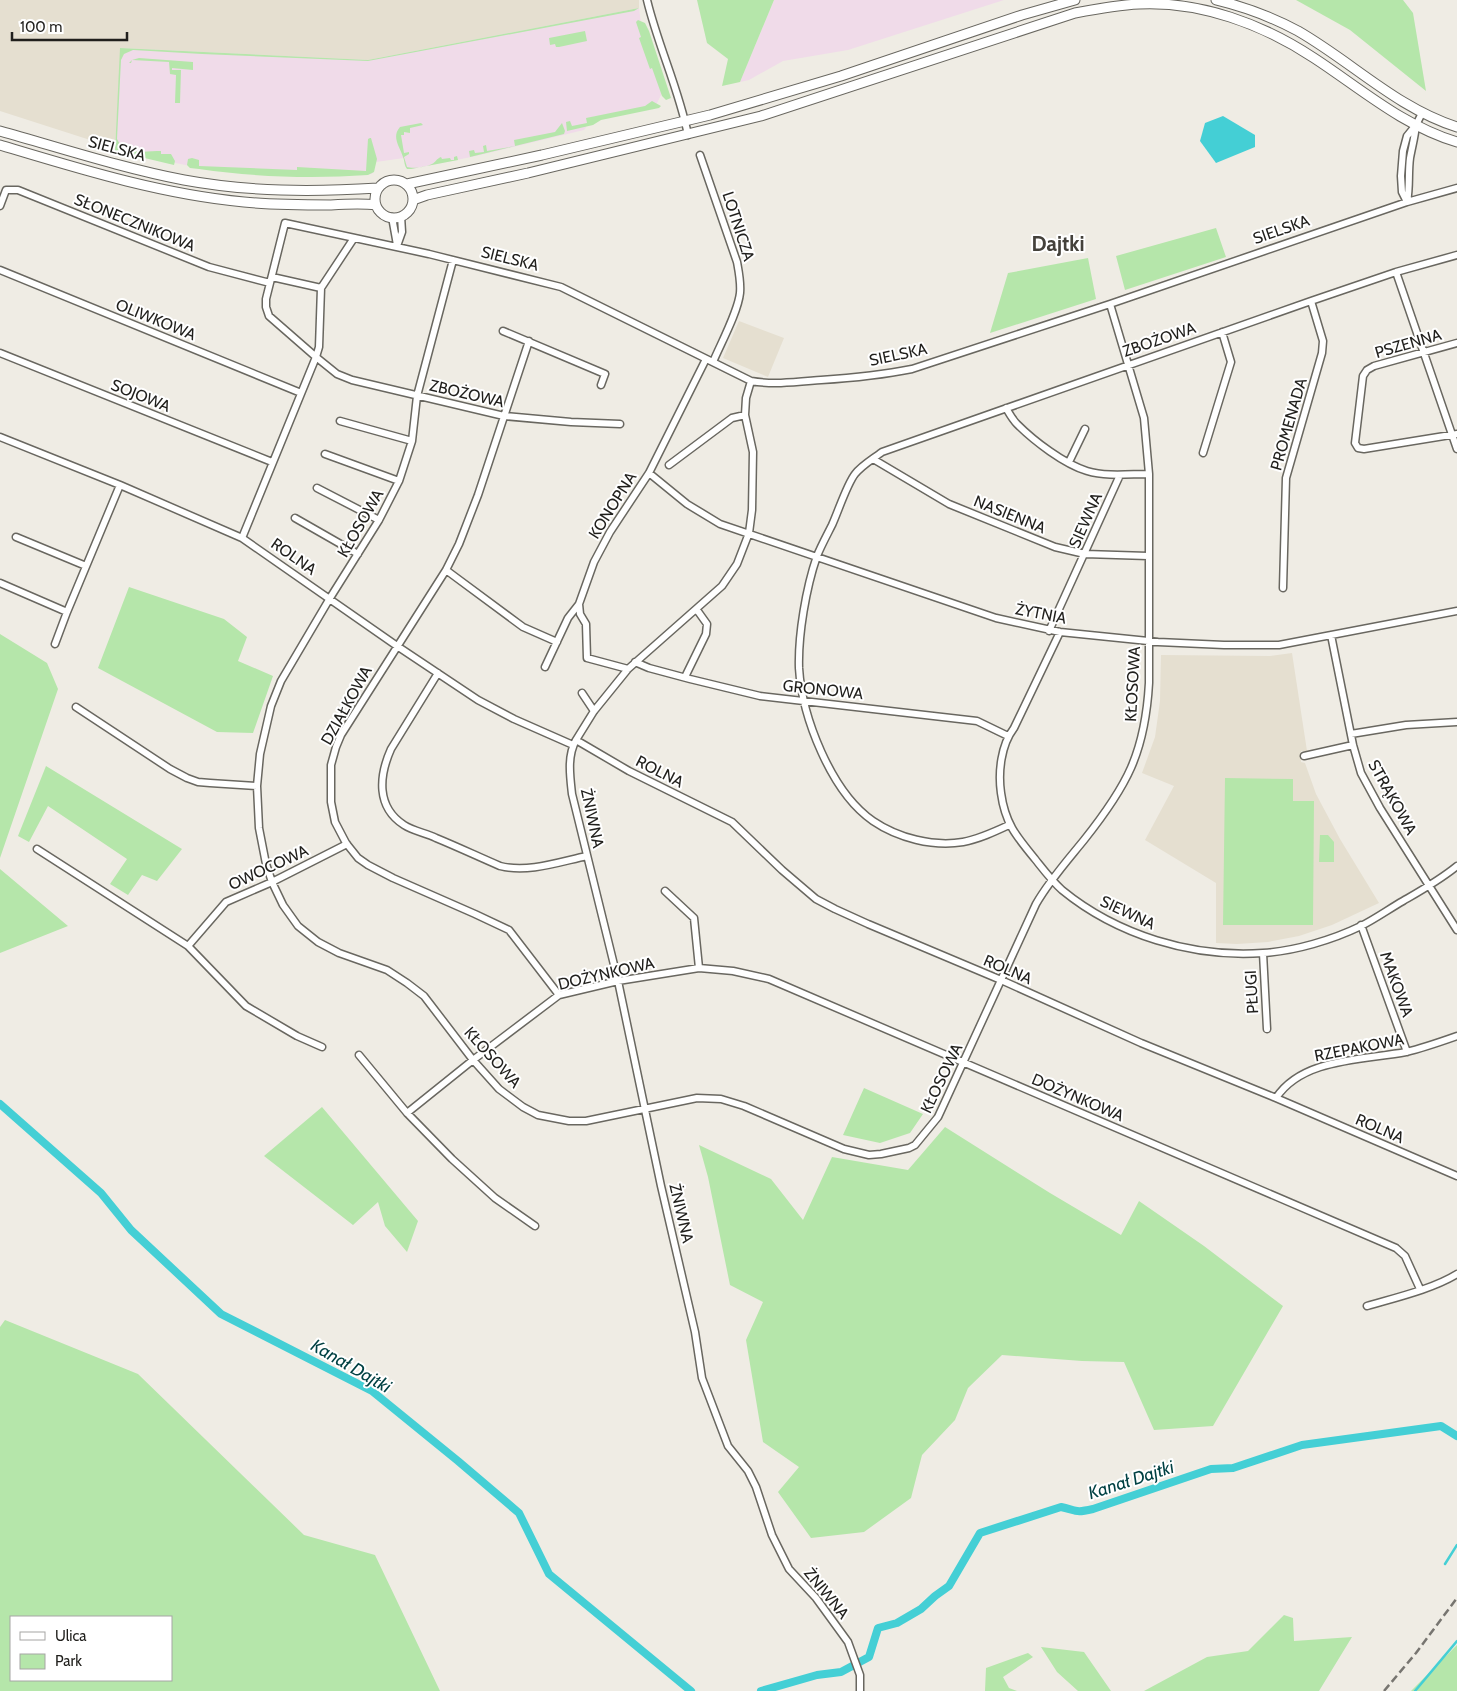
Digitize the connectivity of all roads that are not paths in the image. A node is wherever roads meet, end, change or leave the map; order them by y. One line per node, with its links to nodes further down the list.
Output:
1 (648, 0): 5 (street)
2 (1075, 0): 5 (main road, SIELSKA)
3 (1216, 0): 4 (main road)
4 (1422, 113): 6 (street); 7 (main road)
5 (685, 121): 9 (street); 13 (main road, SIELSKA)
6 (1416, 125): 9 (main road); 10 (main road); 17 (street)
7 (1457, 127)
8 (0, 131): 14 (main road, SIELSKA)
9 (688, 135): 16 (main road)
10 (1457, 142)
11 (0, 146): 18 (main road, SIELSKA)
12 (700, 155): 39 (street, LOTNICZA)
13 (407, 184): 14 (main road, SIELSKA); 16 (main road)
14 (378, 188): 18 (main road)
15 (1457, 188): 17 (street, SIELSKA)
16 (413, 200): 20 (main road)
17 (1407, 202): 31 (street, SIELSKA)
18 (376, 205): 20 (main road)
19 (0, 206): 28 (street, SŁONECZNIKOWA)
20 (396, 217): 23 (street)
21 (285, 223): 22 (street, SIELSKA); 28 (street, ZBOŻOWA)
22 (354, 238): 23 (street, SIELSKA); 29 (street)
23 (397, 246): 25 (street, SIELSKA)
24 (1457, 255): 27 (street, ZBOŻOWA)
25 (453, 260): 39 (street, SIELSKA); 44 (street, KŁOSOWA)
26 (0, 270): 43 (street, OLIWKOWA)
27 (1396, 272): 30 (street, ZBOŻOWA); 36 (street)
28 (271, 280): 29 (street, SŁONECZNIKOWA); 38 (street, ZBOŻOWA)
29 (321, 288): 38 (street)
30 (1310, 301): 33 (street, ZBOŻOWA); 79 (street, PROMENADA)
31 (1110, 304): 40 (street, KŁOSOWA); 41 (street, SIELSKA)
32 (502, 331): 34 (street)
33 (1222, 332): 40 (street, ZBOŻOWA); 55 (street)
34 (529, 341): 42 (street); 47 (street, DZIAŁKOWA)
35 (1457, 343): 36 (street, PSZENNA)
36 (1424, 353): 51 (street); 51 (street, PSZENNA)
37 (0, 354): 58 (street, SOJOWA)
38 (316, 357): 43 (street); 44 (street, ZBOŻOWA)
39 (710, 360): 41 (street, SIELSKA); 61 (street, KONOPNA)
40 (1128, 365): 45 (street, ZBOŻOWA); 62 (street, KŁOSOWA)
41 (751, 381): 46 (street, ŻNIWNA)
42 (600, 385)
43 (301, 393): 58 (street)
44 (417, 396): 47 (street, ZBOŻOWA); 53 (street, KŁOSOWA)
45 (1006, 408): 57 (street, ZBOŻOWA); 59 (street)
46 (745, 415): 60 (street); 69 (street, ŻNIWNA)
47 (504, 416): 49 (street, ZBOŻOWA); 77 (street, DZIAŁKOWA)
48 (340, 421): 53 (street)
49 (620, 424)
50 (1085, 430): 59 (street)
51 (1454, 435): 54 (street)
52 (0, 437): 65 (street, ROLNA)
53 (412, 441): 64 (street, KŁOSOWA)
54 (1457, 449)
55 (1203, 453)
56 (326, 454): 64 (street)
57 (873, 459): 73 (street, NASIENNA); 74 (street, ZBOŻOWA)
58 (272, 462): 71 (street)
59 (1068, 462): 63 (street)
60 (669, 466)
61 (648, 473): 69 (street, ŻYTNIA); 81 (street, KONOPNA)
62 (1149, 474): 63 (street); 75 (street, KŁOSOWA)
63 (1120, 475): 73 (street, SIEWNA)
64 (399, 481): 68 (street, KŁOSOWA)
65 (120, 485): 71 (street, ROLNA); 76 (street)
66 (317, 488): 68 (street)
67 (295, 518): 72 (street)
68 (379, 520): 72 (street, KŁOSOWA)
69 (749, 533): 74 (street, ŻYTNIA); 82 (street, ŻNIWNA)
70 (16, 537): 76 (street)
71 (242, 538): 80 (street, ROLNA)
72 (358, 554): 80 (street, KŁOSOWA)
73 (1085, 554): 75 (street, NASIENNA); 85 (street, SIEWNA)
74 (818, 556): 85 (street, ŻYTNIA); 98 (street, ZBOŻOWA)
75 (1148, 556): 88 (street, KŁOSOWA)
76 (86, 566): 84 (street)
77 (446, 570): 89 (street); 91 (street, DZIAŁKOWA)
78 (0, 583): 84 (street)
79 (1283, 588)
80 (330, 598): 91 (street, ROLNA); 107 (street, KŁOSOWA)
81 (579, 604): 89 (street, KONOPNA); 94 (street)
82 (697, 610): 92 (street, ŻNIWNA); 96 (street)
83 (1457, 611): 87 (street, ŻYTNIA)
84 (67, 612): 90 (street)
85 (1049, 631): 86 (street, ŻYTNIA)
86 (1060, 632): 88 (street, ŻYTNIA); 103 (street, SIEWNA)
87 (1331, 635): 88 (street, ŻYTNIA); 102 (street, STRĄKOWA)
88 (1149, 641): 113 (street, KŁOSOWA)
89 (556, 642): 93 (street, KONOPNA)
90 (55, 644)
91 (397, 646): 95 (street, ROLNA); 109 (street, DZIAŁKOWA)
92 (635, 662): 94 (street, ŻNIWNA); 96 (street, GRONOWA)
93 (545, 667)
94 (628, 668): 100 (street, ŻNIWNA)
95 (438, 673): 104 (street, ROLNA); 111 (street)
96 (684, 677): 98 (street, GRONOWA)
97 (582, 693): 100 (street)
98 (804, 702): 103 (street, GRONOWA); 108 (street, ZBOŻOWA)
99 (76, 708): 107 (street)
100 (594, 711): 104 (street, ŻNIWNA)
101 (1457, 722): 102 (street)
102 (1351, 734): 105 (street, STRĄKOWA)
103 (1008, 736): 108 (street, SIEWNA)
104 (574, 742): 111 (street, ŻNIWNA); 122 (street, ROLNA)
105 (1353, 745): 106 (street); 115 (street, STRĄKOWA)
106 (1304, 756)
107 (257, 786): 114 (street, KŁOSOWA)
108 (1009, 825): 113 (street, SIEWNA)
109 (347, 844): 114 (street, OWOCOWA); 124 (street, DZIAŁKOWA)
110 (37, 849): 119 (street)
111 (587, 856): 123 (street, ŻNIWNA)
112 (1457, 866): 115 (street, SIEWNA)
113 (1052, 880): 120 (street, SIEWNA); 122 (street, KŁOSOWA)
114 (272, 882): 119 (street, OWOCOWA); 130 (street, KŁOSOWA)
115 (1430, 886): 117 (street, SIEWNA); 118 (street, STRĄKOWA)
116 (665, 891): 121 (street)
117 (1361, 926): 120 (street, SIEWNA); 128 (street, MAKOWA)
118 (1457, 930)
119 (188, 946): 127 (street)
120 (1263, 953): 125 (street, PŁUGI)
121 (700, 968): 123 (street, DOŻYNKOWA); 131 (street, DOŻYNKOWA)
122 (1001, 980): 131 (street, KŁOSOWA); 132 (street, ROLNA)
123 (618, 981): 124 (street, DOŻYNKOWA); 133 (street, ŻNIWNA)
124 (559, 995): 130 (street, DOŻYNKOWA)
125 (1267, 1029)
126 (1457, 1036): 128 (street, RZEPAKOWA)
127 (322, 1047)
128 (1407, 1052): 132 (street, RZEPAKOWA)
129 (359, 1054): 134 (street)
130 (473, 1060): 133 (street, KŁOSOWA); 134 (street, DOŻYNKOWA)
131 (964, 1063): 133 (street, KŁOSOWA); 138 (street, DOŻYNKOWA)
132 (1276, 1098): 135 (street, ROLNA)
133 (645, 1109): 140 (street, ŻNIWNA)
134 (407, 1113): 136 (street)
135 (1457, 1176)
136 (535, 1226)
137 (1457, 1274): 138 (street)
138 (1420, 1289): 139 (street)
139 (1367, 1306)
140 (860, 1691)

